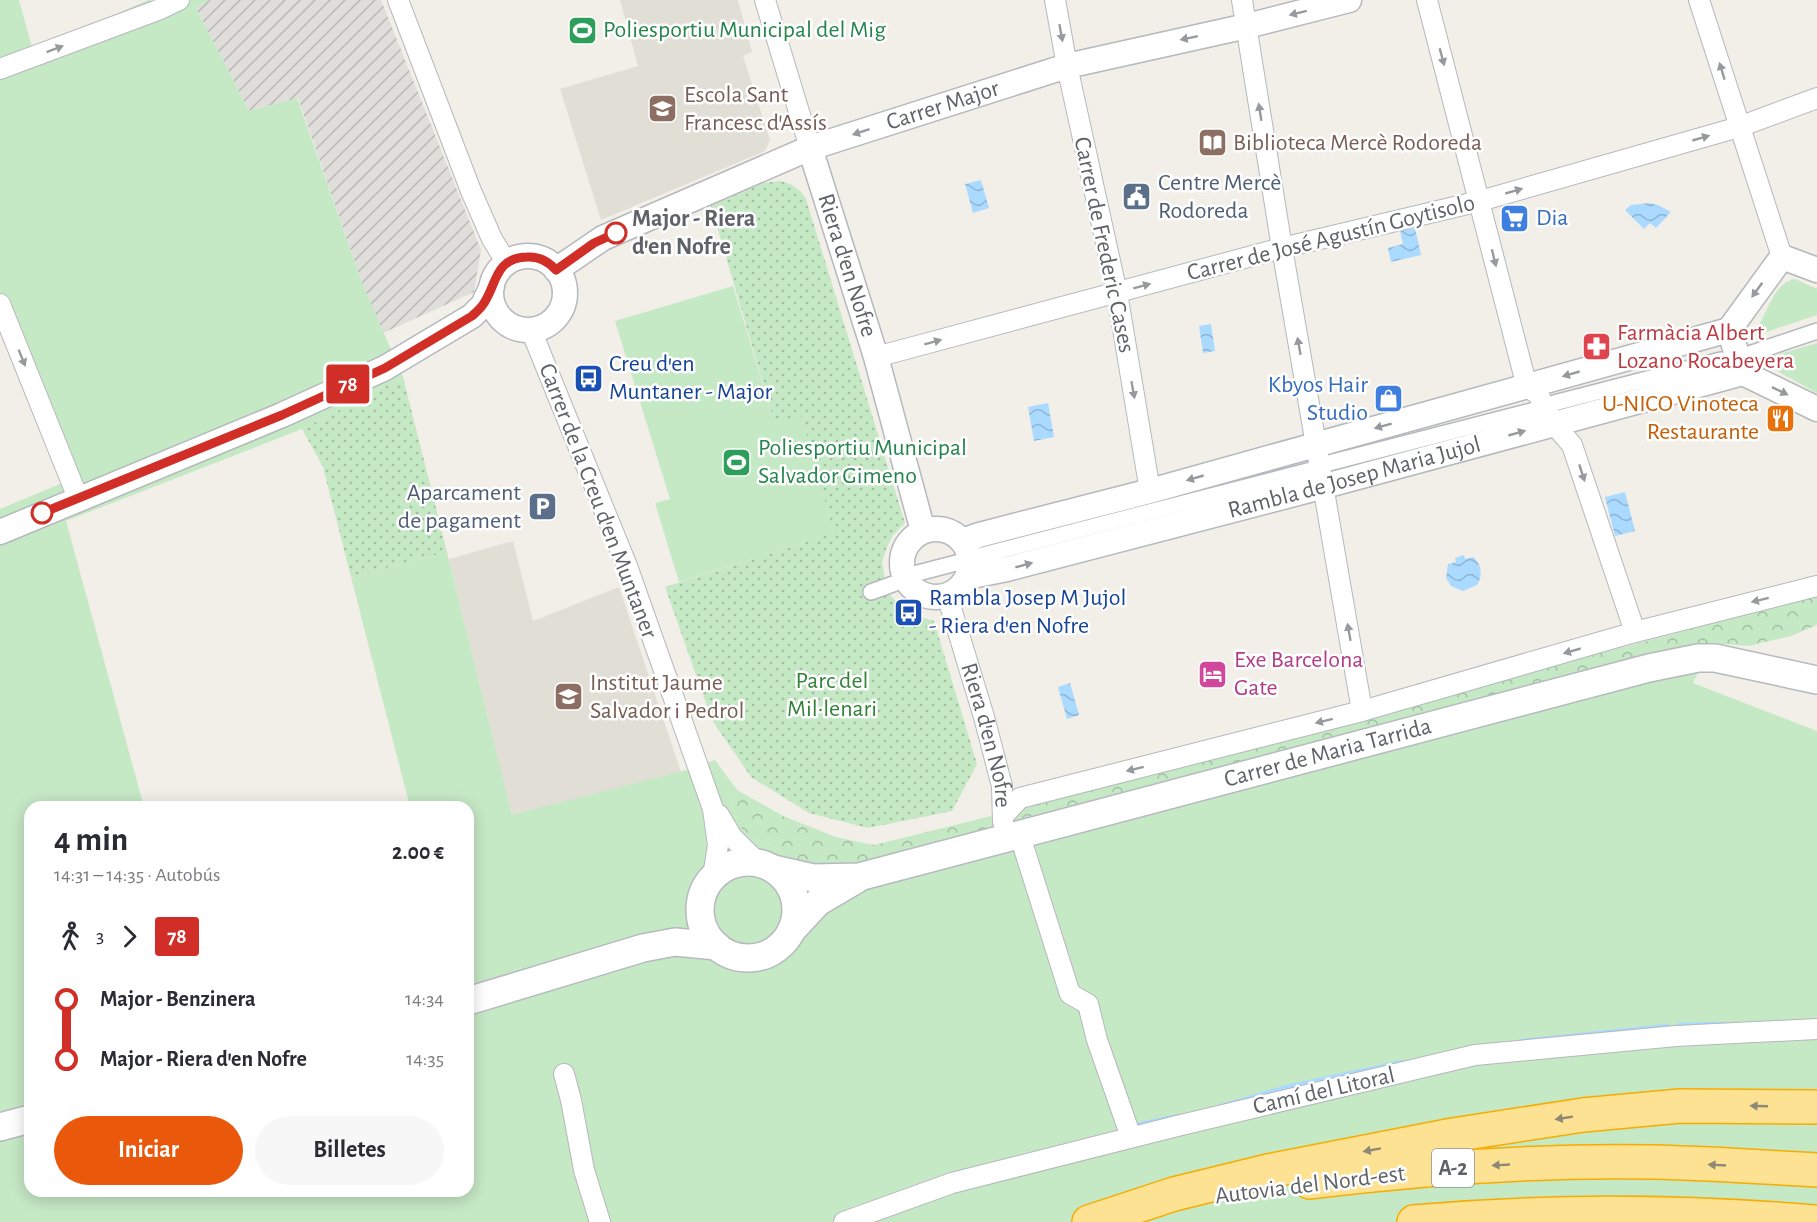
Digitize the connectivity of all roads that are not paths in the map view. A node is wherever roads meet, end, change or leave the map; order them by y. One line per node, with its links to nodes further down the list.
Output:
1 (179, 0): 11 (street, one-way to 1)
2 (398, 0): 18 (street)
3 (765, 0): 14 (street, Riera d'en Nofre)
4 (1055, 0): 10 (street, Carrer de Frederic Cases, one-way to 10)
5 (1242, 0): 9 (street)
6 (1349, 0): 9 (street, Carrer Major, one-way to 9)
7 (1426, 0): 15 (street, one-way to 15)
8 (1700, 0): 13 (street, one-way to 8)
9 (1246, 26): 10 (street, Carrer Major, one-way to 10); 16 (street, one-way to 9)
10 (1067, 66): 14 (street, Carrer Major, one-way to 14); 22 (street, Carrer de Frederic Cases)
11 (0, 69)
12 (1817, 98): 13 (street, Carrer de José Agustín Goytisolo)
13 (1739, 127): 15 (street, Carrer de José Agustín Goytisolo, one-way to 13); 17 (street)
14 (810, 148): 19 (street, Carrer Major); 29 (street, Riera d'en Nofre)
15 (1480, 201): 16 (street, Carrer de José Agustín Goytisolo); 32 (street, one-way to 32)
16 (1282, 248): 22 (street, Carrer de José Agustín Goytisolo, one-way to 16); 35 (street, one-way to 16)
17 (1782, 257): 20 (street); 27 (street, one-way to 27)
18 (507, 263): 19 (street); 21 (street)
19 (556, 270): 26 (street)
20 (1817, 270)
21 (492, 286): 24 (street); 25 (street)
22 (1117, 293): 29 (street, Carrer de José Agustín Goytisolo, one-way to 22); 36 (street, Carrer de Frederic Cases, one-way to 36)
23 (0, 304): 37 (street, one-way to 37)
24 (472, 316): 25 (street); 37 (street)
25 (504, 322): 26 (street)
26 (531, 330): 52 (street, Carrer de la Creu d'en Muntaner)
27 (1729, 330): 31 (street); 32 (street, Rambla de Josep Maria Jujol, one-way to 32)
28 (1817, 331): 31 (street, Rambla de Josep Maria Jujol)
29 (876, 357): 38 (street, Riera d'en Nofre)
30 (1721, 360): 34 (street, Rambla de Josep Maria Jujol)
31 (1744, 364): 33 (street, one-way to 33); 34 (street, Rambla de Josep Maria Jujol)
32 (1527, 387): 34 (street); 35 (street, Rambla de Josep Maria Jujol, one-way to 35)
33 (1817, 409)
34 (1549, 412): 35 (street, Rambla de Josep Maria Jujol); 47 (street, one-way to 47)
35 (1321, 466): 36 (street, Rambla de Josep Maria Jujol, one-way to 36); 40 (street, Rambla de Josep Maria Jujol); 41 (street, Rambla de Josep Maria Jujol, one-way to 35); 49 (street, one-way to 35)
36 (1150, 491): 41 (street, Rambla de Josep Maria Jujol)
37 (78, 498): 39 (street)
38 (923, 531): 41 (street); 46 (street)
39 (0, 532)
40 (983, 555)
41 (963, 560): 42 (street, Rambla de Josep Maria Jujol); 46 (street)
42 (914, 574)
43 (893, 584): 45 (street)
44 (1817, 586): 47 (street, Carrer de Maria Tarrida, one-way to 47)
45 (871, 592)
46 (947, 596): 50 (street, Riera d'en Nofre)
47 (1635, 632): 49 (street, Carrer de Maria Tarrida, one-way to 49)
48 (1811, 674): 53 (main road, Carrer de Maria Tarrida)
49 (1362, 711): 51 (street, Carrer de Maria Tarrida, one-way to 51)
50 (1002, 786): 51 (street); 53 (street, Riera d'en Nofre)
51 (1020, 798): 53 (street)
52 (713, 808): 54 (street, Carrer de la Creu d'en Muntaner); 56 (street, Carrer de la Creu d'en Muntaner)
53 (1008, 830): 55 (main road, Carrer de Maria Tarrida); 66 (street, Riera d'en Nofre)
54 (765, 866): 55 (main road, Carrer de Maria Tarrida); 56 (main road); 57 (main road)
55 (859, 878): 57 (main road, Carrer de Maria Tarrida)
56 (708, 886): 58 (main road); 59 (main road)
57 (790, 932): 58 (main road)
58 (717, 946): 59 (main road)
59 (643, 948): 60 (main road)
60 (474, 999)
61 (1817, 1029): 66 (street, Camí del Litoral)
62 (564, 1074): 68 (street)
63 (1817, 1107): 70 (highway, one-way to 70)
64 (24, 1121): 65 (main road)
65 (0, 1128)
66 (1131, 1137): 69 (street, Camí del Litoral)
67 (1817, 1170): 70 (highway, Autovia del Nord-est / A-2, one-way to 70)
68 (600, 1222)
69 (844, 1222)
70 (1091, 1222)
71 (1414, 1222): 72 (highway, Autovia del Nord-est / A-2)
72 (1814, 1222)

